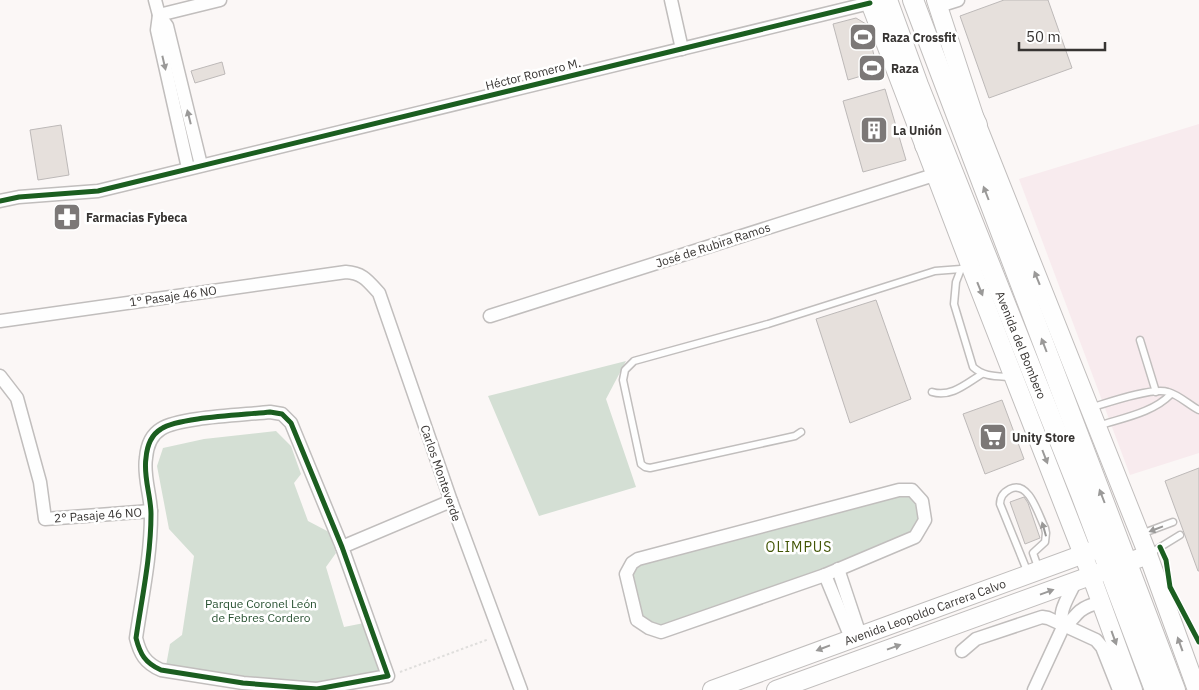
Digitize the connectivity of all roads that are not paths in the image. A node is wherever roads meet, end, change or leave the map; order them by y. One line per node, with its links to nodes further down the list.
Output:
1 (155, 0): 9 (street)
2 (220, 0): 9 (street)
3 (672, 0): 10 (street)
4 (908, 0): 39 (main road)
5 (914, 0): 12 (main road); 39 (main road, Avenida del Bombero, one-way to 5)
6 (958, 0): 8 (street)
7 (875, 1): 10 (street, Héctor Romero M.); 11 (main road, Avenida del Bombero); 13 (main road, Avenida del Bombero)
8 (938, 3): 12 (main road)
9 (159, 15): 14 (street, one-way to 9); 15 (street, one-way to 15)
10 (682, 49): 14 (street, Héctor Romero M.)
11 (918, 85): 13 (main road); 39 (main road, Avenida del Bombero)
12 (977, 125): 29 (main road, one-way to 12)
13 (926, 145): 16 (main road, Avenida del Bombero)
14 (201, 165): 15 (street, Héctor Romero M.)
15 (188, 168): 17 (street)
16 (937, 174): 18 (main road, Avenida del Bombero); 20 (street, José de Rubira Ramos)
17 (0, 201)
18 (965, 267): 23 (lane); 25 (main road, Avenida del Bombero, one-way to 25); 32 (lane)
19 (346, 272): 21 (street, 1° Pasaje 46 NO); 33 (street, Carlos Monteverde)
20 (490, 316)
21 (0, 321)
22 (1140, 340): 27 (lane)
23 (982, 374): 25 (lane); 26 (lane)
24 (0, 376): 34 (street, 2° Pasaje 46 NO)
25 (1014, 377): 39 (main road, Avenida del Bombero, one-way to 39)
26 (932, 392)
27 (1156, 392): 28 (lane); 29 (lane)
28 (1171, 394): 30 (lane); 31 (lane)
29 (1089, 409): 31 (main road)
30 (1199, 410)
31 (1096, 427): 36 (main road)
32 (801, 432)
33 (451, 501): 38 (street); 51 (street, Carlos Monteverde)
34 (151, 511): 38 (street); 49 (street)
35 (1173, 522): 36 (lane, one-way to 36)
36 (1139, 535): 39 (main road, Avenida Leopoldo Carrera Calvo); 40 (main road)
37 (1180, 535): 40 (lane)
38 (342, 547): 50 (street)
39 (1102, 548): 42 (main road, Avenida del Bombero); 43 (main road, Avenida Leopoldo Carrera Calvo)
40 (1148, 555): 42 (main road, Avenida Leopoldo Carrera Calvo); 59 (main road, one-way to 40)
41 (838, 569): 44 (street); 44 (street); 47 (street)
42 (1103, 572): 45 (main road, Avenida del Bombero); 46 (street); 53 (main road, Avenida Leopoldo Carrera Calvo, one-way to 42); 57 (main road, Avenida del Bombero); 58 (main road, Avenida del Bombero)
43 (1034, 573): 43 (lane, one-way to 43); 47 (main road, Avenida Leopoldo Carrera Calvo)
44 (825, 575): 47 (street)
45 (1100, 602): 46 (street); 56 (main road, Avenida del Bombero, one-way to 56)
46 (1064, 626): 48 (street); 54 (street); 55 (street)
47 (856, 636): 52 (main road, Avenida Leopoldo Carrera Calvo, one-way to 52)
48 (962, 651)
49 (243, 686): 50 (street)
50 (268, 688)
51 (521, 690)
52 (712, 690)
53 (776, 690)
54 (1034, 690)
55 (1119, 690)
56 (1133, 690)
57 (1156, 690)
58 (1175, 690)
59 (1197, 690)

